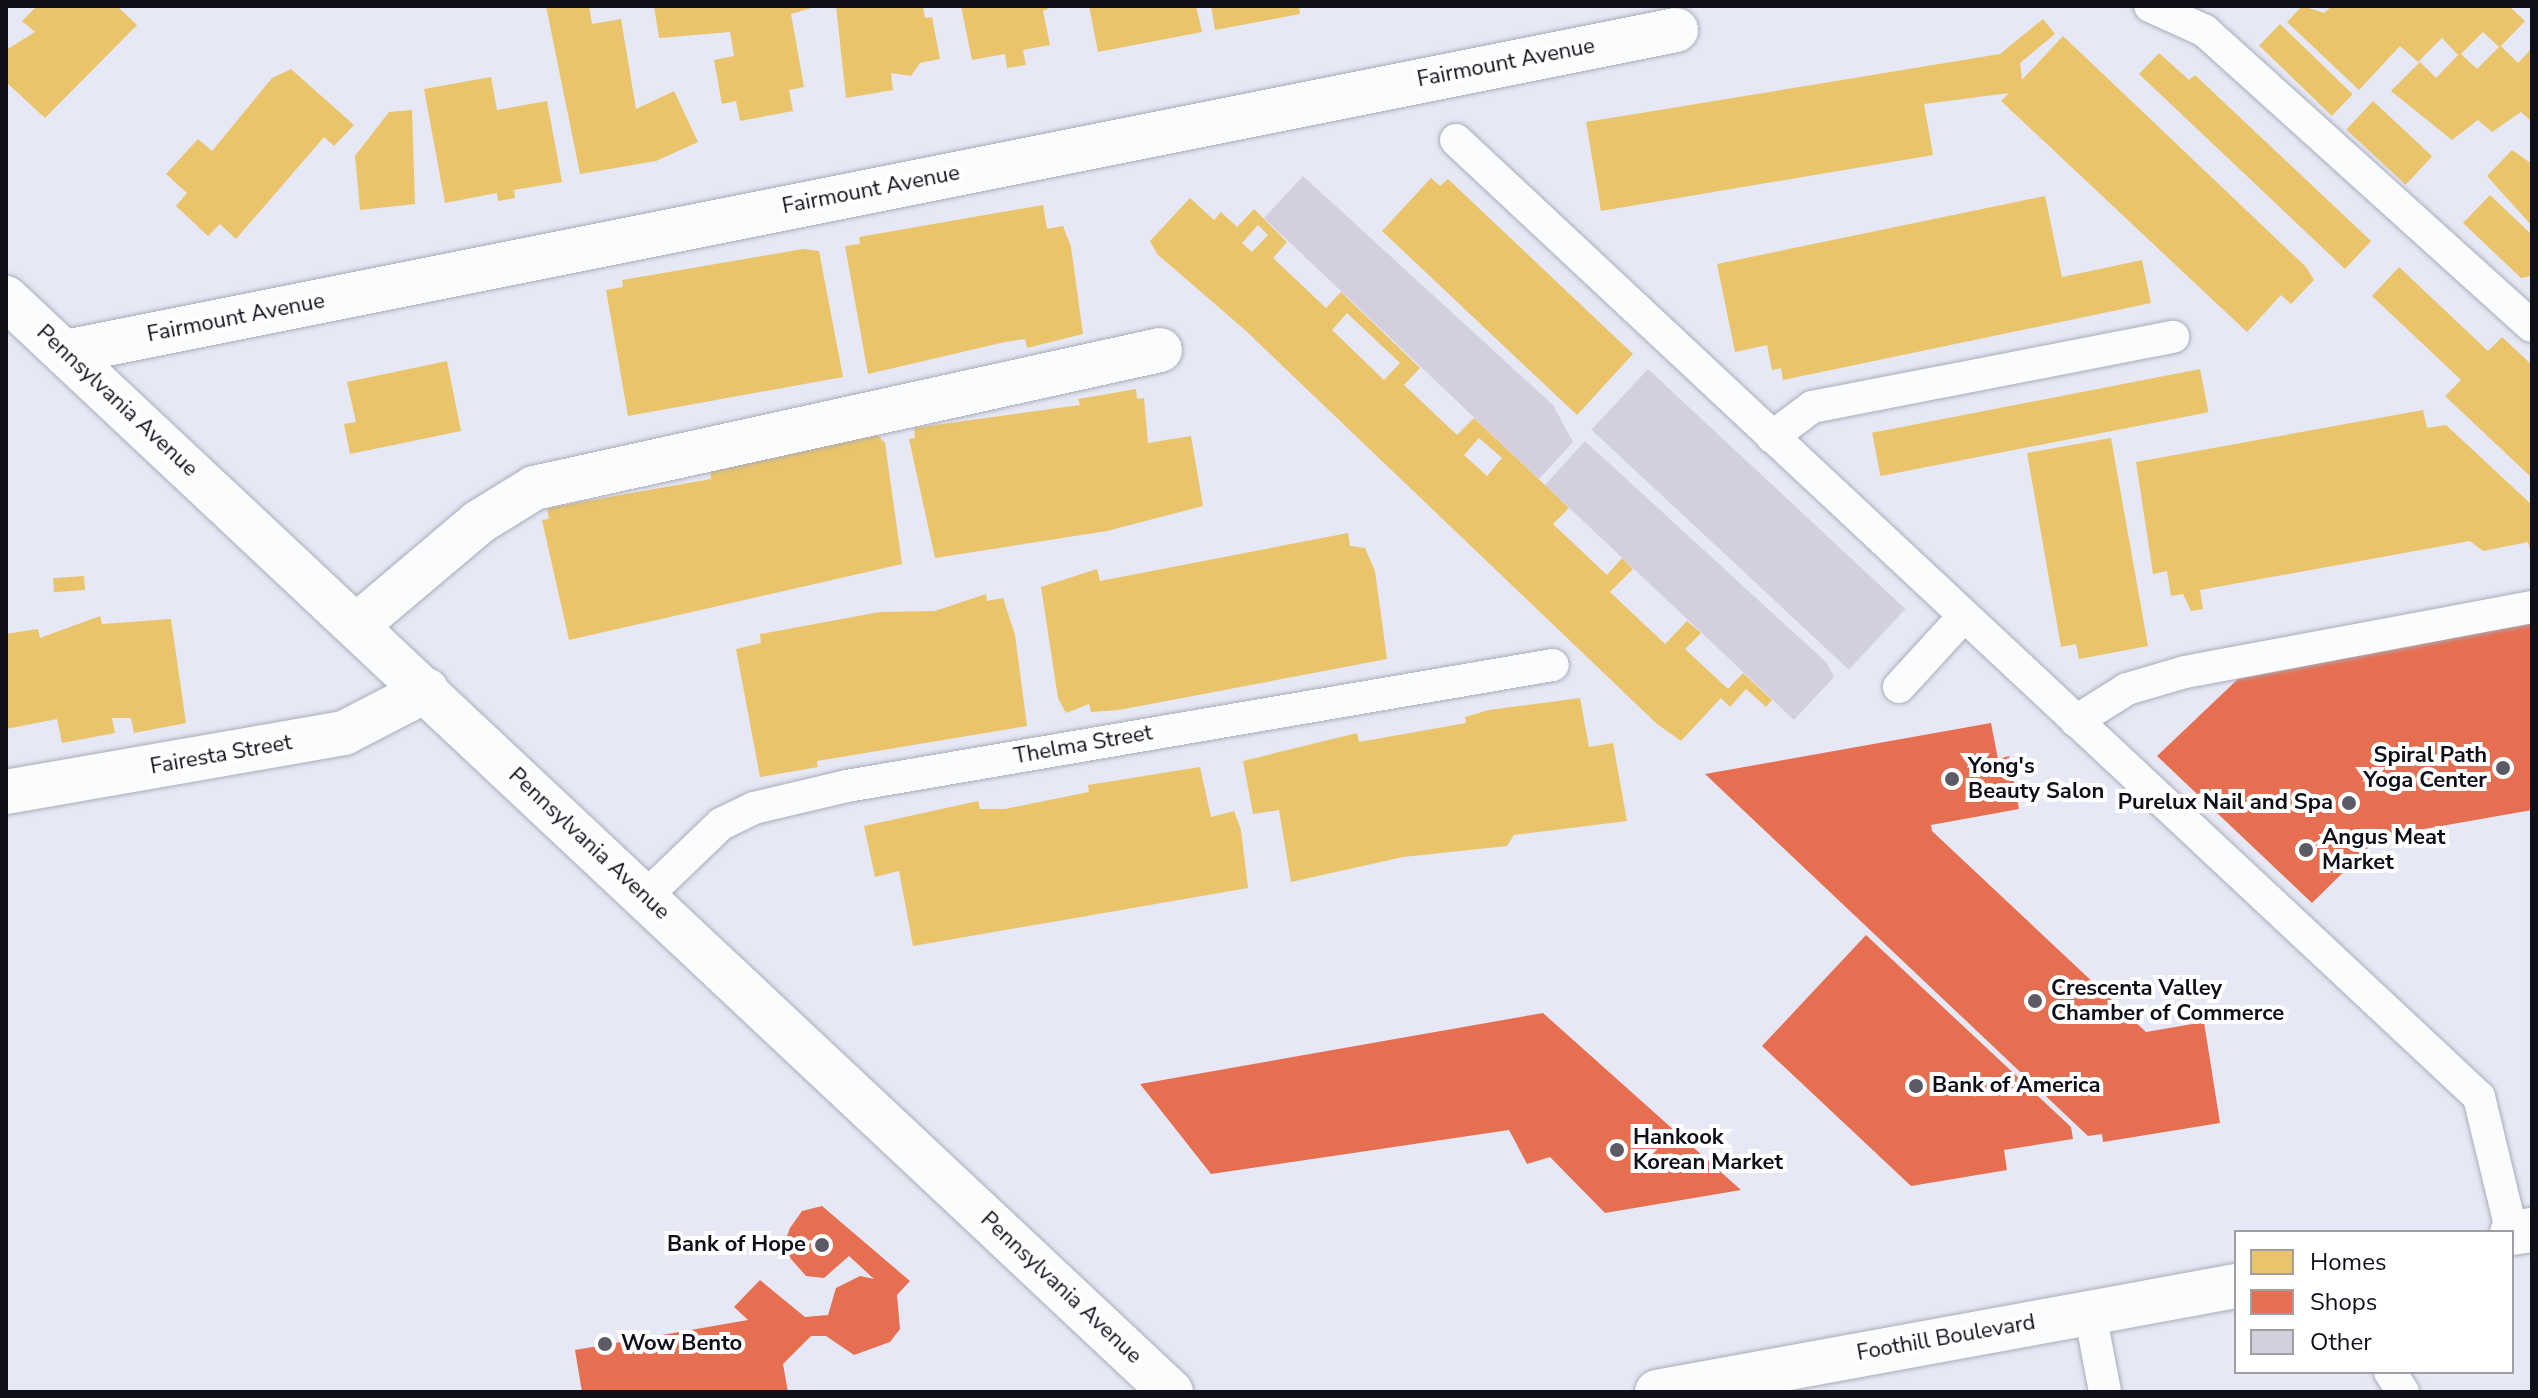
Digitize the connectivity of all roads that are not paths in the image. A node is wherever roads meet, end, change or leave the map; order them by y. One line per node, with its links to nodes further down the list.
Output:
1 (2150, 6): 5 (lane)
2 (1676, 30): 8 (street, Fairmount Avenue)
3 (1456, 140): 9 (lane)
4 (13, 315): 8 (street, Pennsylvania Avenue)
5 (2532, 326)
6 (2173, 337): 9 (lane)
7 (1160, 350): 12 (street)
8 (66, 352): 12 (street, Pennsylvania Avenue)
9 (1772, 437): 11 (lane)
10 (2532, 607): 16 (lane)
11 (1964, 616): 14 (lane); 16 (lane)
12 (356, 626): 15 (street, Pennsylvania Avenue)
13 (1553, 665): 18 (lane, Thelma Street)
14 (1899, 687)
15 (427, 690): 17 (street, Fairesta Street); 18 (street, Pennsylvania Avenue)
16 (2076, 721): 19 (lane)
17 (6, 792)
18 (645, 897): 23 (street, Pennsylvania Avenue)
19 (2511, 1230)
20 (2234, 1286): 21 (street, Foothill Boulevard)
21 (2090, 1313): 24 (street, Foothill Boulevard); 25 (lane)
22 (2391, 1374): 26 (lane)
23 (1171, 1392)
24 (1657, 1392)
25 (2105, 1392)
26 (2403, 1392)

